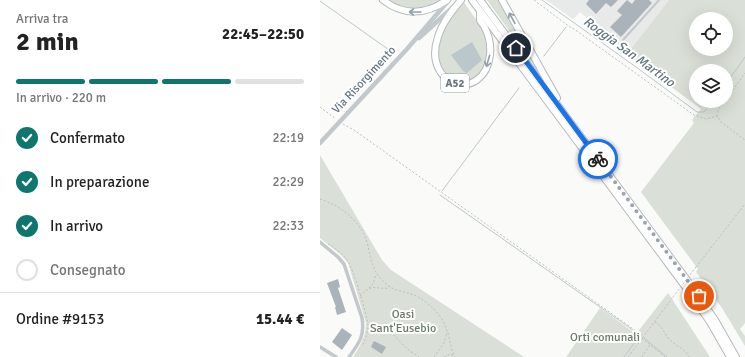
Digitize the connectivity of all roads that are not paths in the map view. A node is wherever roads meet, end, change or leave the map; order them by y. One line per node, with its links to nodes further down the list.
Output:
1 (383, 0): 2 (highway, one-way to 1)
2 (448, 0): 10 (street, Via Risorgimento)
3 (460, 0): 8 (highway, A52, one-way to 3); 10 (street, Via Risorgimento)
4 (472, 0): 8 (highway, A52)
5 (480, 0): 12 (highway)
6 (502, 0): 12 (highway, one-way to 6)
7 (658, 0): 9 (lane)
8 (480, 11): 17 (highway, A52)
9 (623, 40)
10 (407, 49): 11 (street, Via Risorgimento)
11 (320, 143)
12 (615, 181): 18 (highway)
13 (320, 242): 16 (street)
14 (320, 347): 15 (street)
15 (336, 357)
16 (349, 357)
17 (730, 357)
18 (736, 357)

